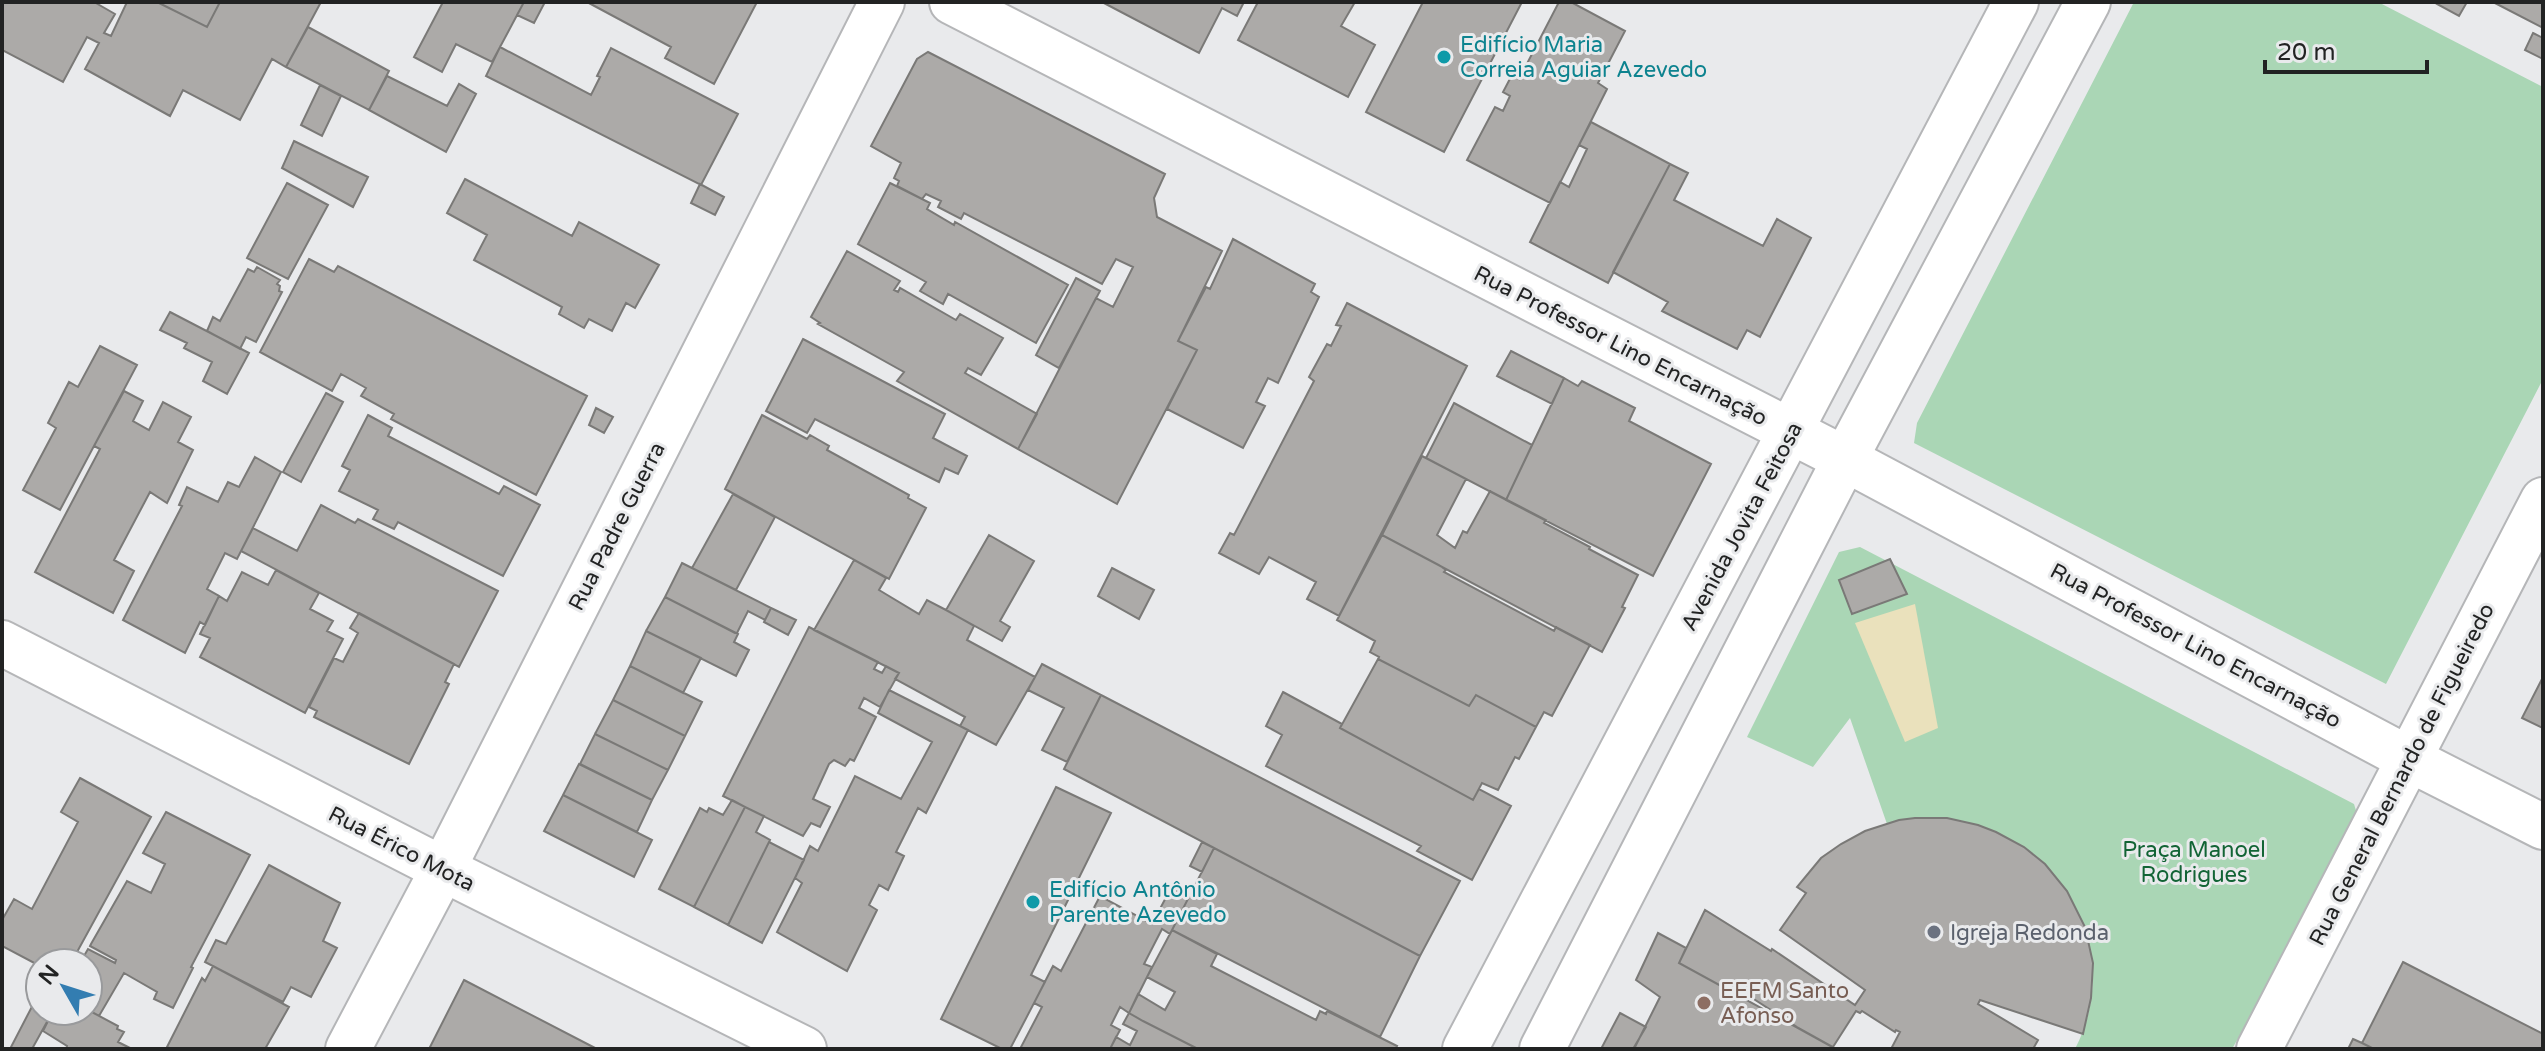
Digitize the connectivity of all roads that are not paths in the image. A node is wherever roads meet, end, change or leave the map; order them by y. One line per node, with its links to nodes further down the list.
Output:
1 (882, 2): 11 (street, Rua Padre Guerra)
2 (952, 2): 5 (street, Rua Professor Lino Encarnação)
3 (2016, 2): 5 (street, Avenida Jovita Feitosa)
4 (2088, 2): 6 (street)
5 (1790, 432): 6 (street, Rua Professor Lino Encarnação); 14 (street, Avenida Jovita Feitosa)
6 (1845, 459): 9 (street, Rua Professor Lino Encarnação); 15 (street)
7 (2543, 500): 9 (street, Rua General Bernardo de Figueiredo)
8 (2, 643): 11 (street, Rua Érico Mota)
9 (2409, 759): 10 (street, Rua Professor Lino Encarnação); 16 (street, Rua General Bernardo de Figueiredo)
10 (2543, 827)
11 (443, 869): 12 (street, Rua Padre Guerra); 13 (street, Rua Érico Mota)
12 (348, 1049)
13 (804, 1049)
14 (1465, 1049)
15 (1542, 1049)
16 (2259, 1049)

